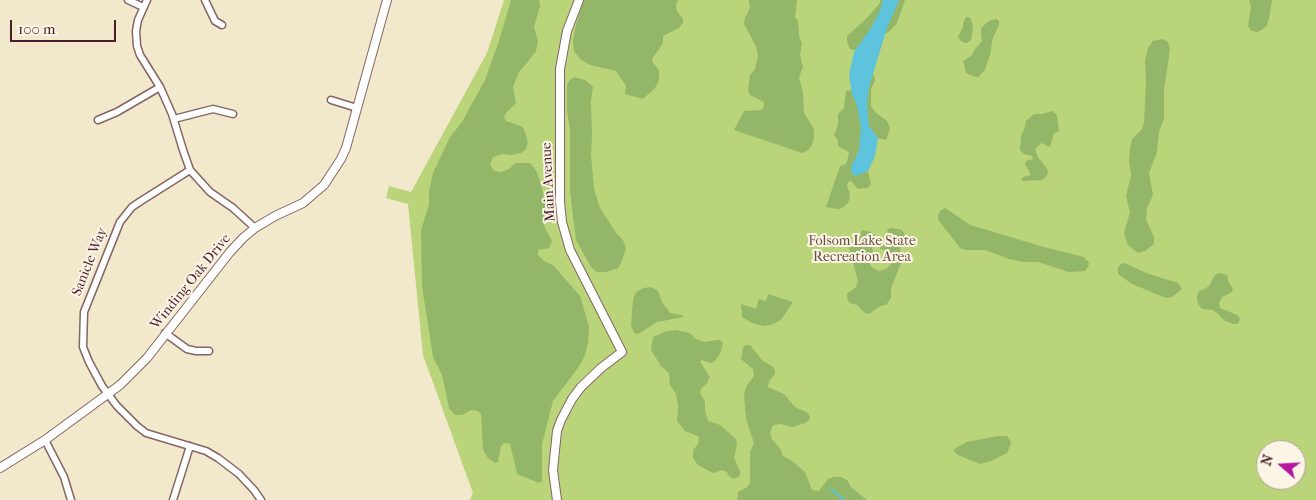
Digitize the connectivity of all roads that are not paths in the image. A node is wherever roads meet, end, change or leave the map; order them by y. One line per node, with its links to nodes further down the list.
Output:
1 (128, 0): 6 (street)
2 (147, 0): 6 (street)
3 (205, 0): 7 (street)
4 (387, 0): 10 (street, Winding Oak Drive)
5 (579, 0): 25 (street, Main Avenue)
6 (143, 7): 8 (street)
7 (222, 26)
8 (160, 88): 12 (street); 13 (street)
9 (331, 100): 10 (street)
10 (357, 108): 15 (street, Winding Oak Drive)
11 (233, 114): 12 (street)
12 (174, 119): 14 (street)
13 (98, 120)
14 (190, 170): 15 (street); 18 (street, Sanicle Way)
15 (255, 228): 16 (street, Winding Oak Drive)
16 (165, 333): 17 (street); 18 (street, Winding Oak Drive)
17 (209, 351)
18 (108, 394): 19 (street, Winding Oak Drive); 20 (street, Sanicle Way)
19 (45, 440): 21 (street, Winding Oak Drive); 22 (street)
20 (190, 446): 23 (street); 24 (street, Sanicle Way)
21 (0, 468)
22 (71, 500)
23 (173, 500)
24 (261, 500)
25 (557, 500)

